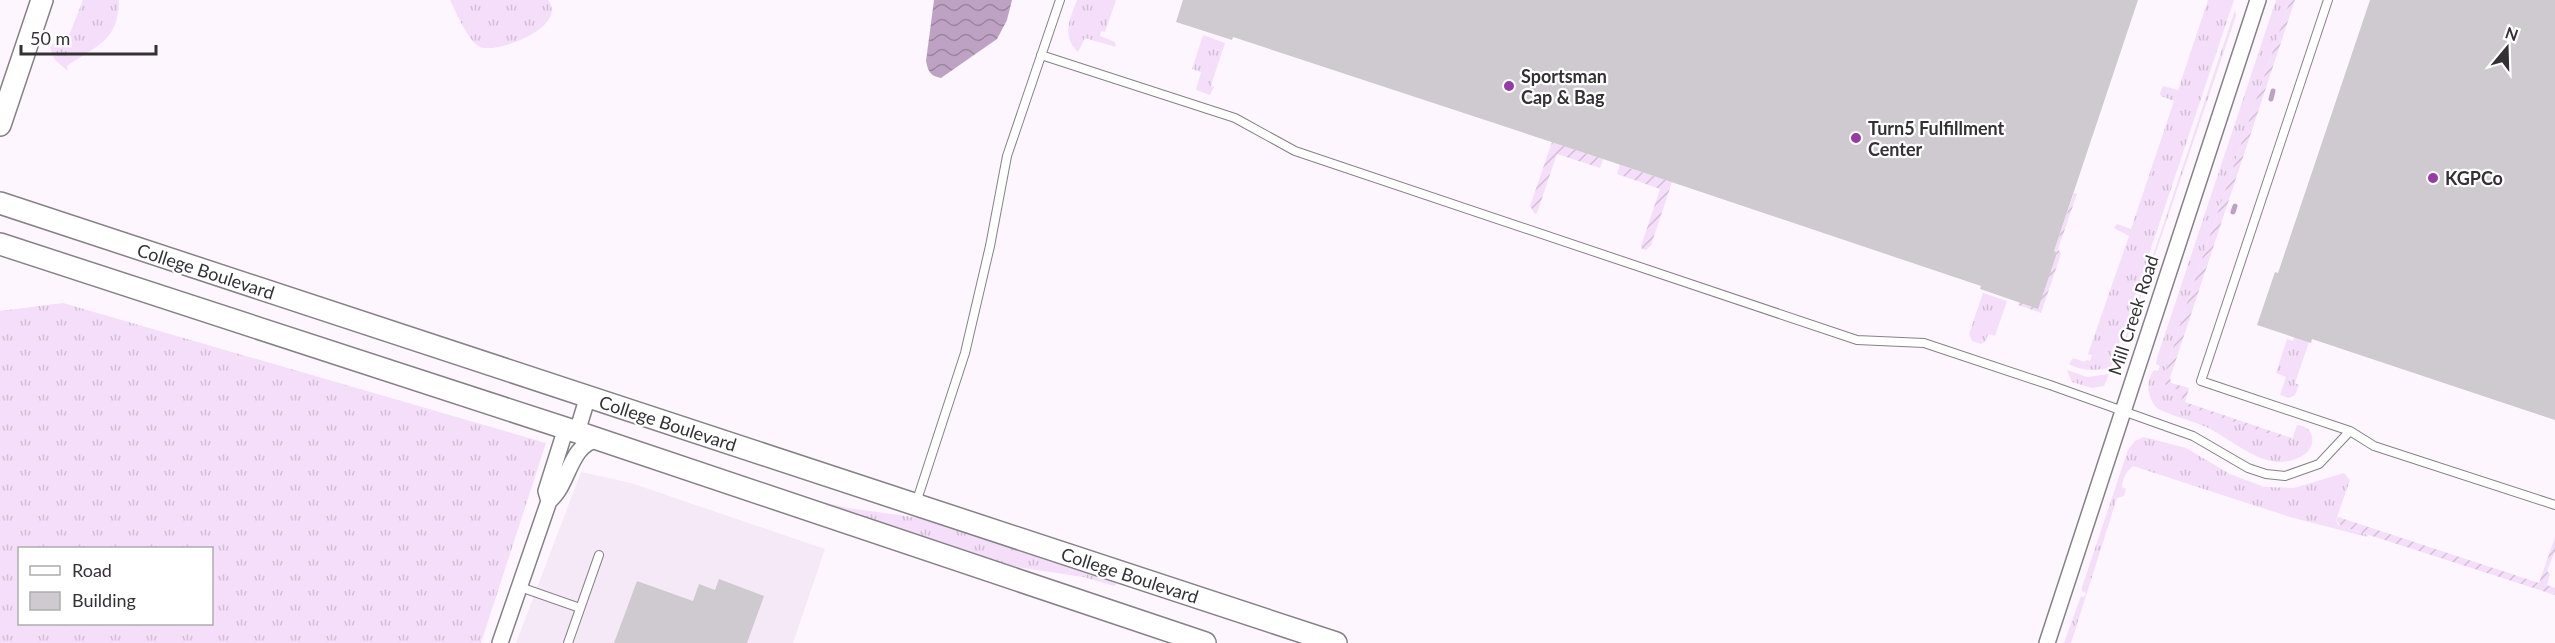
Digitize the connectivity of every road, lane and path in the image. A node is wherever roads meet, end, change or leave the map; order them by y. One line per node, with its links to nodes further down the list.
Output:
1 (42, 0): 6 (main road)
2 (1060, 0): 5 (lane)
3 (2258, 0): 10 (street, Mill Creek Road)
4 (2328, 0): 12 (lane)
5 (1041, 55): 10 (lane); 15 (lane)
6 (0, 125)
7 (0, 203): 9 (main road, College Boulevard)
8 (0, 244): 11 (main road, College Boulevard)
9 (588, 396): 11 (street); 15 (main road, College Boulevard)
10 (2121, 412): 12 (lane); 24 (street, Mill Creek Road)
11 (571, 430): 13 (main road, College Boulevard); 14 (street)
12 (2350, 431): 16 (lane)
13 (598, 439): 14 (street); 22 (main road, College Boulevard)
14 (549, 501): 18 (street)
15 (915, 504): 23 (main road, College Boulevard)
16 (2555, 505)
17 (599, 555): 19 (lane)
18 (519, 587): 19 (lane); 20 (street)
19 (580, 608): 21 (lane)
20 (500, 643)
21 (568, 643)
22 (1205, 643)
23 (1336, 643)
24 (2047, 643)

